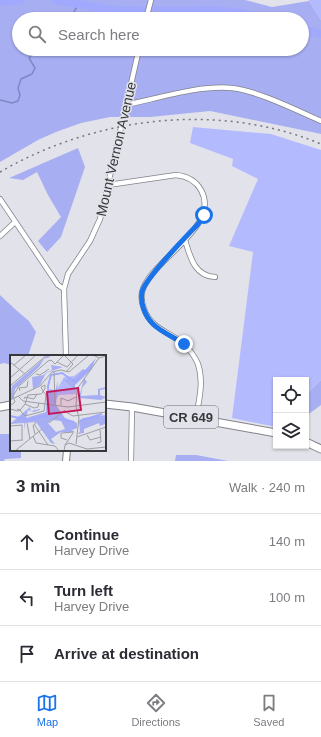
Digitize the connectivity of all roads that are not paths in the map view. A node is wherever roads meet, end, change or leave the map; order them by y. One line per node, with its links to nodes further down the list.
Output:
1 (151, 0): 2 (street)
2 (148, 12)
3 (138, 56): 4 (street, Mount Vernon Avenue)
4 (126, 105): 5 (street); 6 (street, Mount Vernon Avenue)
5 (321, 121)
6 (108, 186): 10 (street); 12 (street, Mount Vernon Avenue)
7 (0, 199): 8 (street)
8 (15, 222): 9 (street); 12 (street)
9 (0, 236)
10 (185, 240): 11 (street); 18 (street)
11 (215, 277)
12 (64, 289): 13 (street)
13 (66, 355)
14 (106, 404): 17 (main road, CR 649)
15 (10, 405): 16 (main road)
16 (0, 407)
17 (132, 407): 18 (main road, CR 649); 24 (street)
18 (196, 418): 19 (main road, CR 649)
19 (273, 432)
20 (309, 443): 21 (main road)
21 (321, 449)
22 (67, 451): 23 (street)
23 (66, 461)
24 (131, 461)

